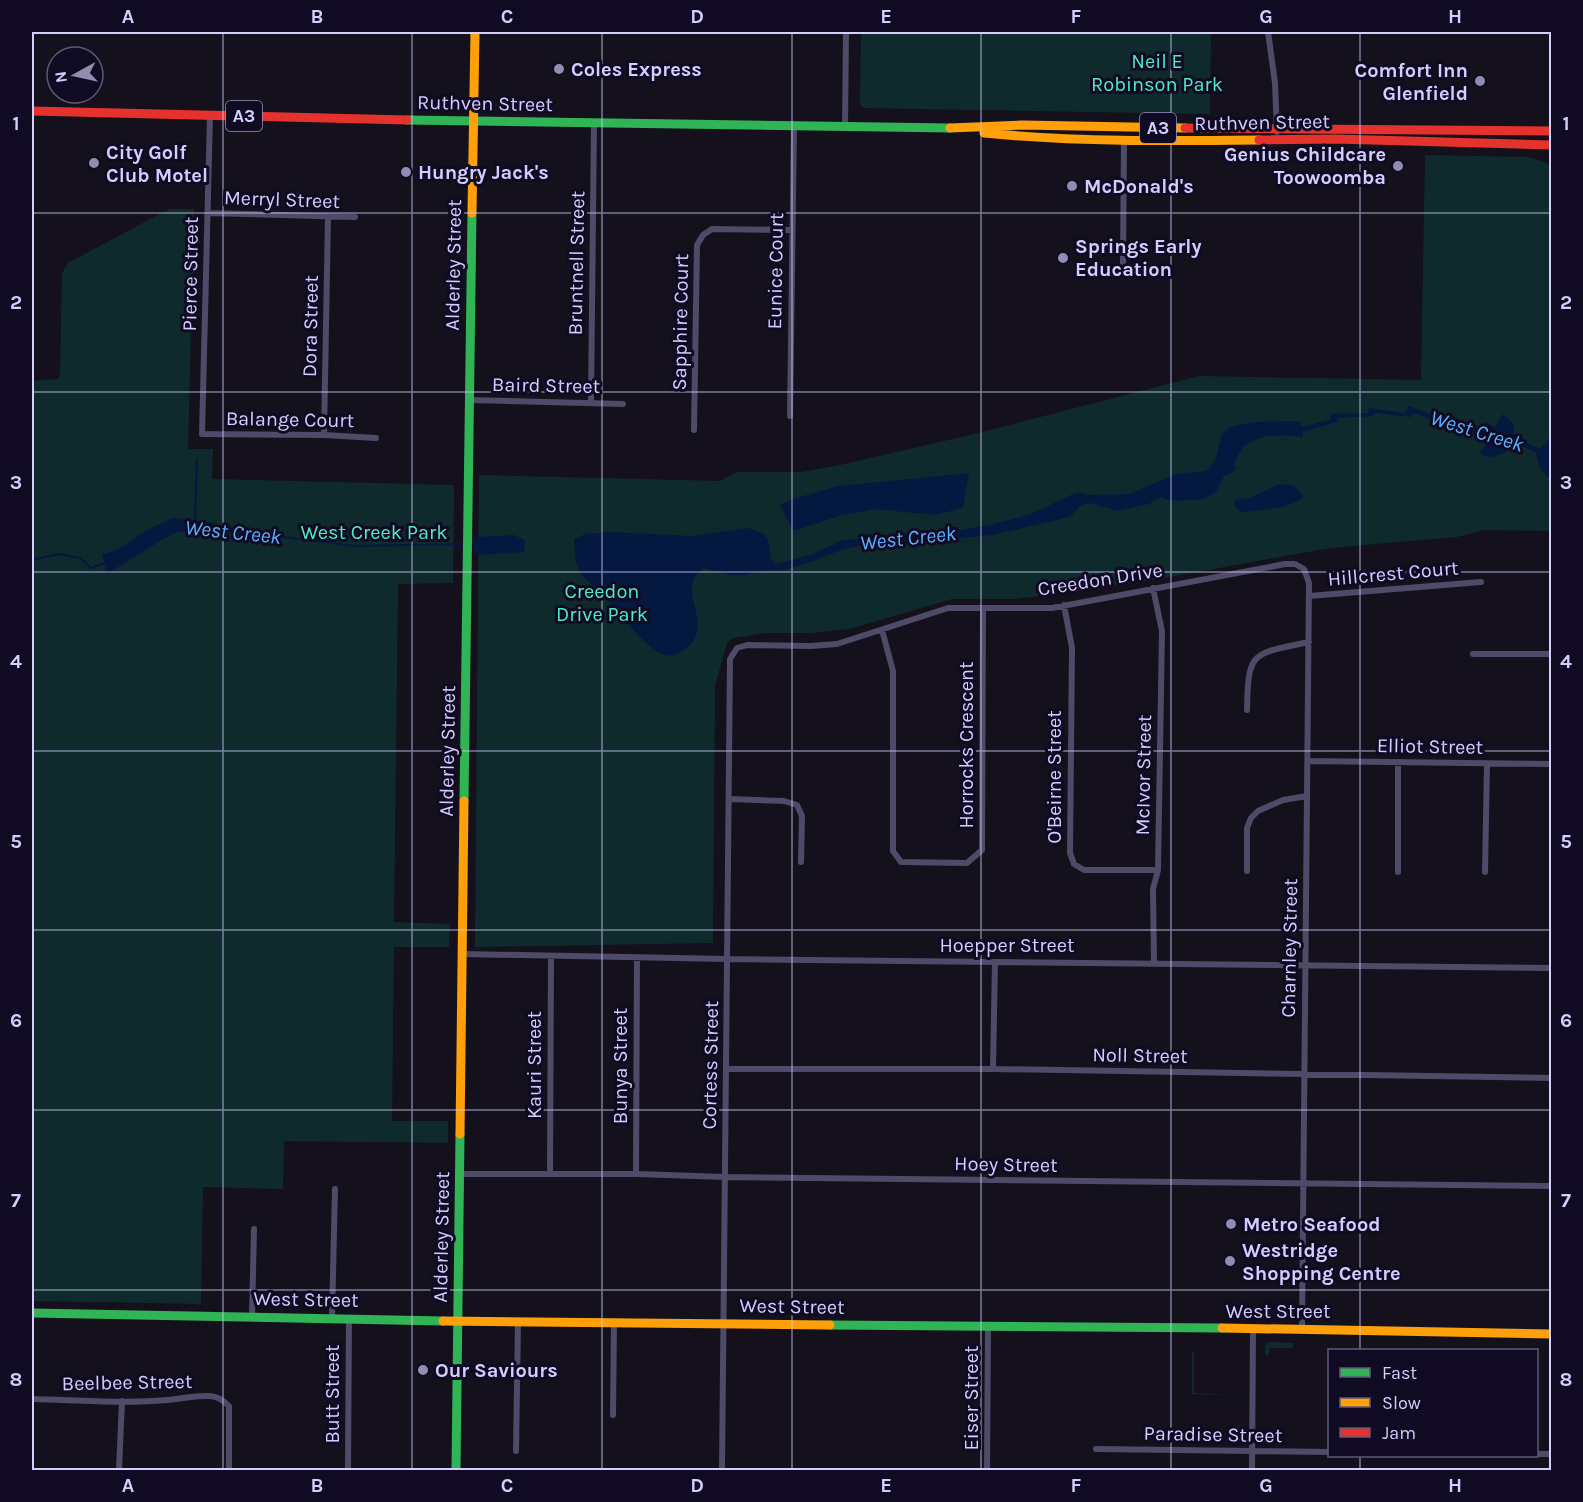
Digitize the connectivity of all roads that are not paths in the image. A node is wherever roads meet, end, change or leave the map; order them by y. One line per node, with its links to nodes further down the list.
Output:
1 (475, 32): 6 (main road, Alderley Street)
2 (846, 32): 10 (street)
3 (1268, 32): 15 (street)
4 (32, 111): 5 (main road, Ruthven Street / A3)
5 (210, 115): 6 (main road, Ruthven Street / A3); 20 (street, Pierce Street)
6 (473, 122): 7 (main road, Ruthven Street / A3); 25 (main road, Alderley Street)
7 (594, 123): 9 (main road, Ruthven Street / A3); 26 (street, Bruntnell Street)
8 (1551, 124): 13 (main road)
9 (794, 125): 10 (main road, Ruthven Street / A3); 23 (street, Eunice Court)
10 (845, 126): 12 (main road, Ruthven Street / A3)
11 (1125, 127): 12 (main road, Ruthven Street / A3); 15 (main road, Ruthven Street / A3); 16 (street)
12 (938, 128): 16 (main road, Ruthven Street / A3)
13 (1538, 131): 14 (main road, Ruthven Street / A3); 15 (main road, Ruthven Street / A3)
14 (1551, 131)
15 (1277, 135): 16 (main road, Ruthven Street / A3); 17 (main road, Ruthven Street / A3)
16 (1124, 141): 24 (street)
17 (1528, 145): 18 (main road, Ruthven Street / A3); 19 (main road)
18 (1551, 145)
19 (1551, 155)
20 (208, 213): 21 (street, Merryl Street); 30 (street, Pierce Street)
21 (328, 217): 22 (street, Merryl Street); 31 (street, Dora Street)
22 (355, 217)
23 (792, 230): 28 (street, Eunice Court); 29 (street, Sapphire Court)
24 (1123, 265)
25 (468, 400): 26 (street, Baird Street); 56 (main road, Alderley Street)
26 (591, 402): 27 (street, Baird Street)
27 (623, 404)
28 (790, 416)
29 (694, 430)
30 (202, 434): 31 (street, Balange Court)
31 (324, 435): 32 (street, Balange Court)
32 (376, 438)
33 (1304, 569): 35 (street, Creedon Drive); 36 (street, Charnley Street)
34 (1481, 582): 36 (street, Hillcrest Court)
35 (1153, 588): 37 (street, Creedon Drive); 52 (street, McIvor Street)
36 (1309, 596): 40 (street, Charnley Street)
37 (1064, 605): 38 (street, Creedon Drive); 52 (street, O'Beirne Street)
38 (983, 608): 39 (street, Creedon Drive); 39 (street, Horrocks Crescent)
39 (882, 630): 43 (street, Creedon Drive)
40 (1309, 642): 44 (street); 45 (street, Charnley Street)
41 (1473, 654): 42 (street)
42 (1551, 654)
43 (730, 659): 50 (street, Cortess Street)
44 (1247, 710)
45 (1308, 761): 46 (street, Elliot Street); 49 (street, Charnley Street)
46 (1398, 762): 47 (street, Elliot Street); 54 (street)
47 (1487, 764): 48 (street, Elliot Street); 55 (street)
48 (1551, 764)
49 (1307, 796): 53 (street); 62 (street, Charnley Street)
50 (729, 799): 51 (street); 59 (street, Cortess Street)
51 (801, 862)
52 (1158, 870): 61 (street, McIvor Street)
53 (1247, 871)
54 (1398, 872)
55 (1485, 872)
56 (463, 954): 57 (street, Hoepper Street); 68 (main road, Alderley Street)
57 (551, 957): 58 (street, Hoepper Street); 69 (street, Kauri Street)
58 (637, 958): 59 (street, Hoepper Street); 70 (street, Bunya Street)
59 (728, 959): 60 (street, Hoepper Street); 64 (street, Cortess Street)
60 (994, 962): 61 (street, Hoepper Street); 65 (street)
61 (1154, 963): 62 (street, Hoepper Street)
62 (1305, 965): 63 (street, Hoepper Street); 66 (street, Charnley Street)
63 (1551, 968)
64 (727, 1069): 65 (street, Noll Street); 71 (street, Cortess Street)
65 (993, 1069): 66 (street, Noll Street)
66 (1304, 1074): 67 (street, Noll Street); 72 (street, Charnley Street)
67 (1551, 1078)
68 (460, 1174): 69 (street, Hoey Street); 80 (main road, Alderley Street)
69 (550, 1174): 70 (street, Hoey Street)
70 (636, 1174): 71 (street, Hoey Street)
71 (725, 1178): 72 (street, Hoey Street); 83 (street, Cortess Street)
72 (1303, 1184): 73 (street, Hoey Street); 86 (street, Charnley Street)
73 (1551, 1186)
74 (335, 1189): 78 (street)
75 (254, 1229): 77 (street)
76 (32, 1312): 77 (main road, West Street)
77 (252, 1316): 78 (main road, West Street)
78 (332, 1318): 79 (main road, West Street)
79 (349, 1318): 80 (main road, West Street); 97 (street, Butt Street)
80 (458, 1321): 81 (main road, West Street); 98 (main road, Alderley Street)
81 (518, 1321): 82 (main road, West Street); 92 (street)
82 (614, 1322): 83 (main road, West Street); 90 (street)
83 (723, 1323): 84 (main road, West Street); 99 (street, Cortess Street)
84 (988, 1326): 85 (main road, West Street); 100 (street, Eiser Street)
85 (1253, 1329): 86 (main road, West Street); 93 (street)
86 (1302, 1329): 87 (main road, West Street)
87 (1551, 1334)
88 (32, 1400): 89 (street, Beelbee Street)
89 (122, 1401): 95 (street); 96 (street, Beelbee Street)
90 (613, 1415)
91 (1096, 1449): 93 (street, Paradise Street)
92 (516, 1451)
93 (1252, 1451): 94 (street, Paradise Street); 101 (street)
94 (1328, 1452)
95 (119, 1470)
96 (230, 1470)
97 (348, 1470)
98 (456, 1470)
99 (722, 1470)
100 (987, 1470)
101 (1252, 1470)

